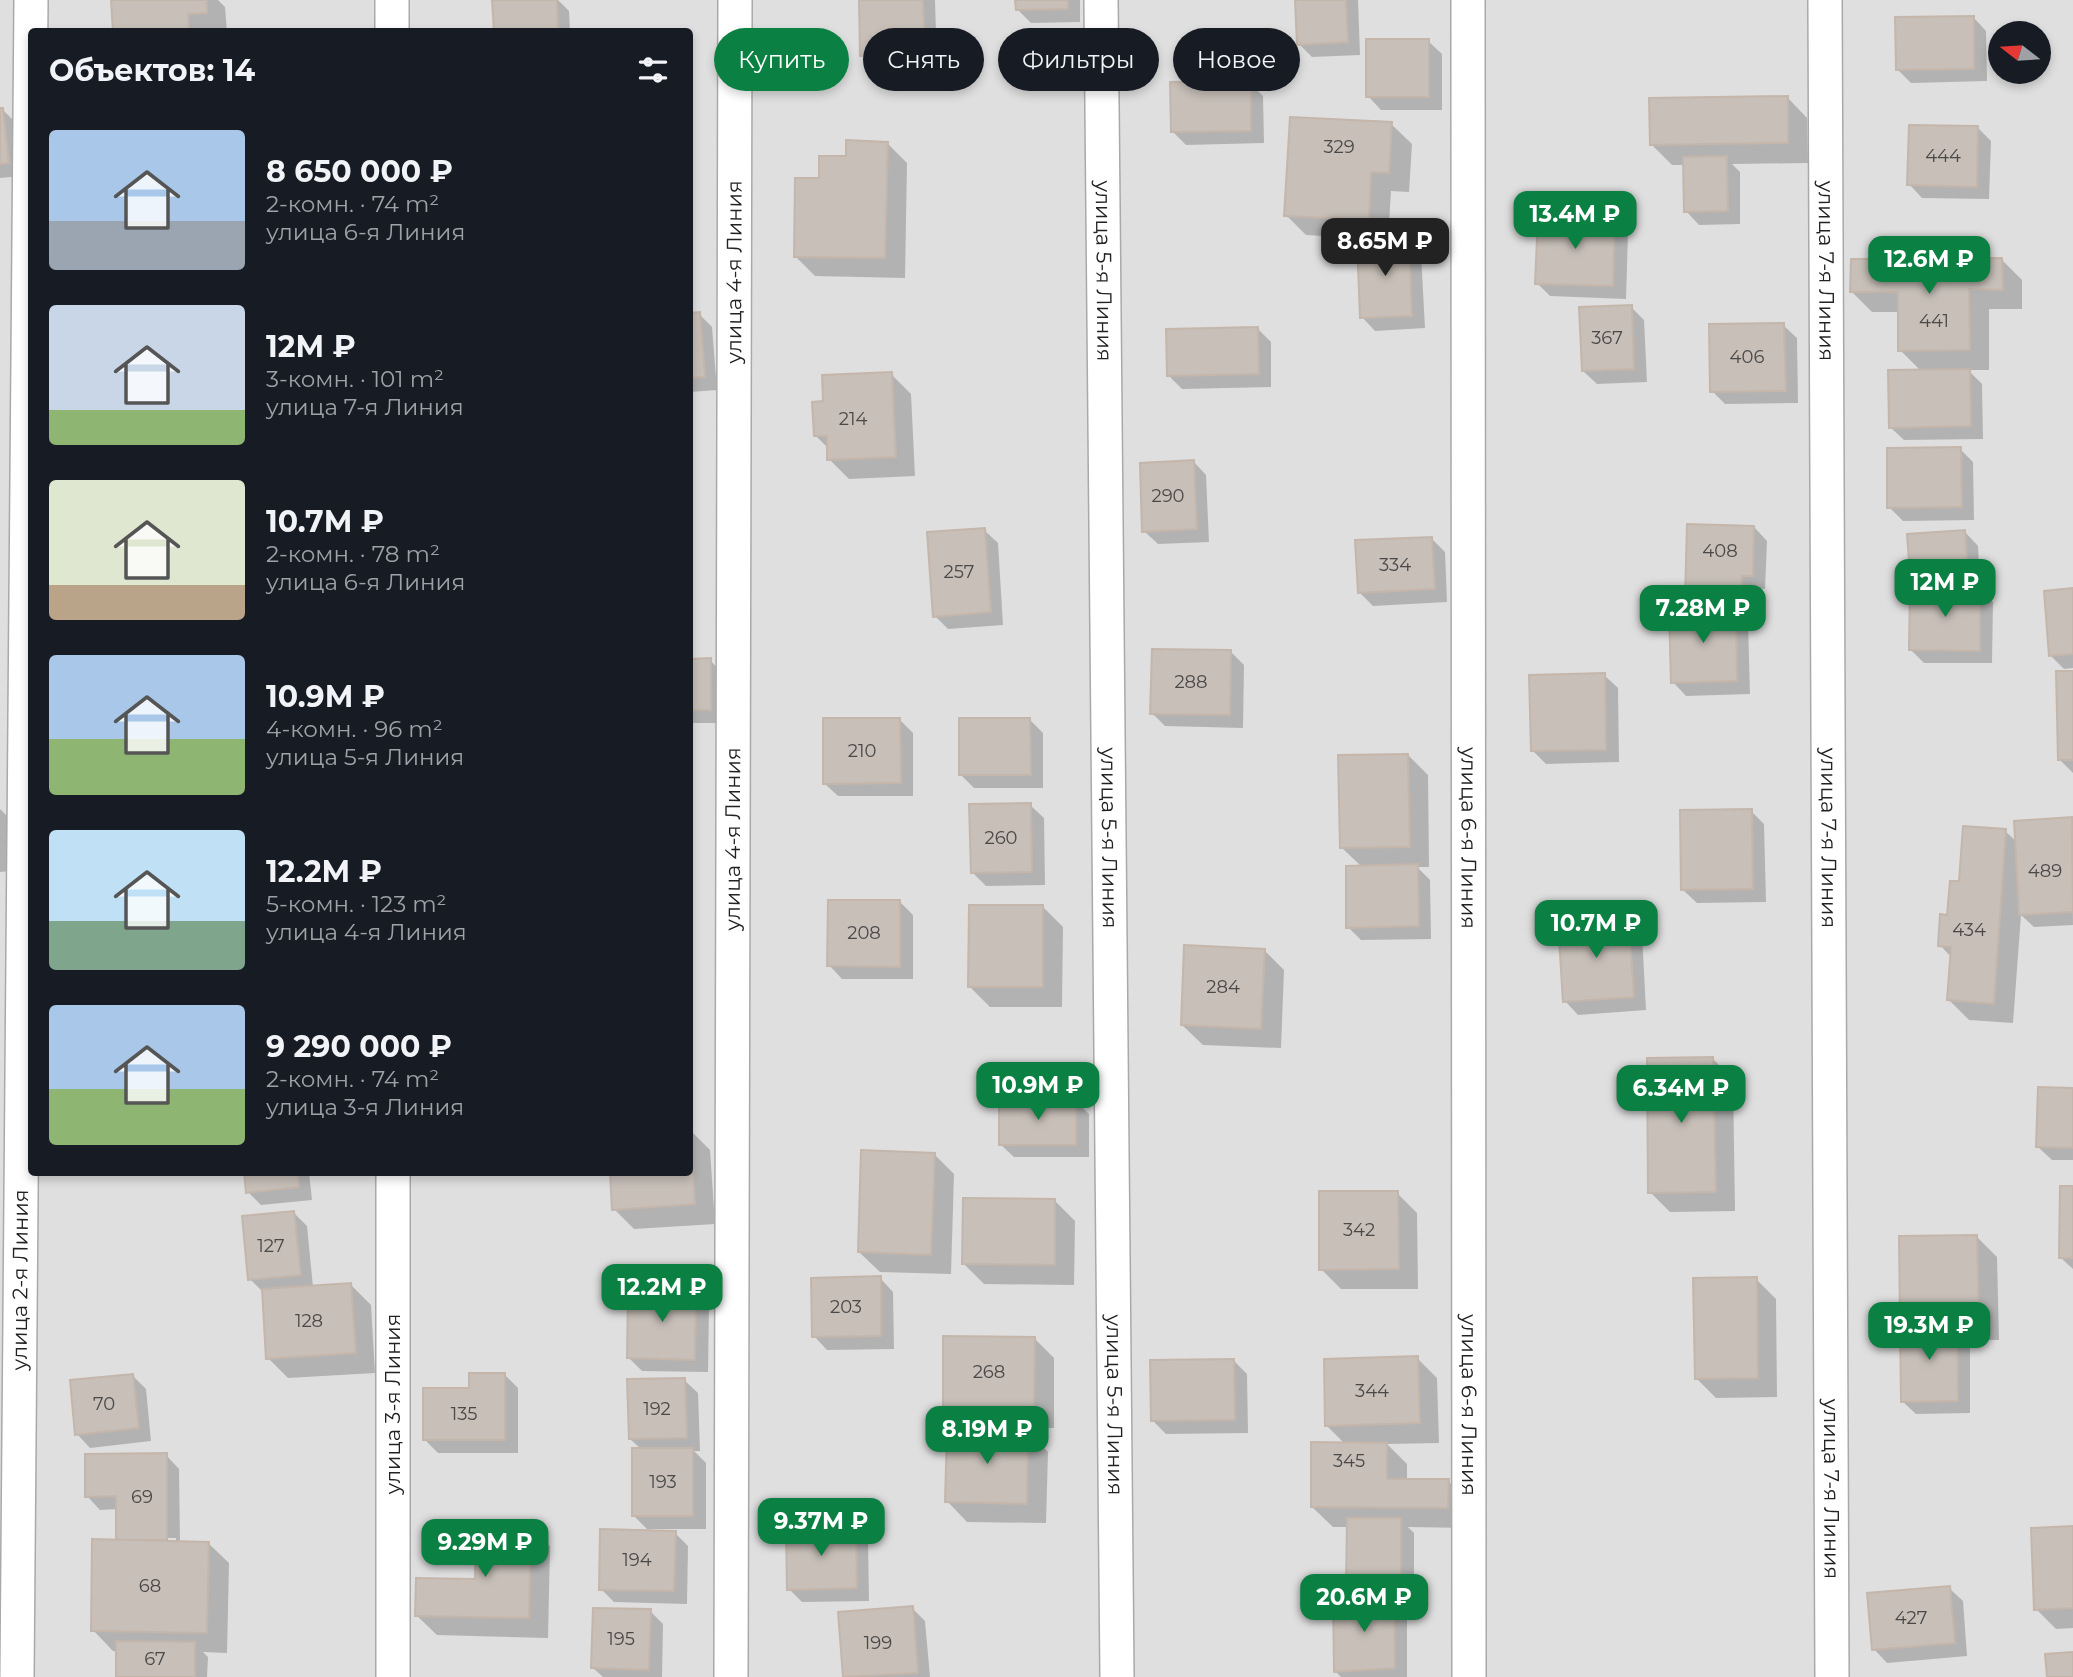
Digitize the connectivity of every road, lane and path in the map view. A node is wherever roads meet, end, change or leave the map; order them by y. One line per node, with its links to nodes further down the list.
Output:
1 (31, 0): 7 (street, улица 2-я Линия)
2 (391, 0): 8 (street)
3 (735, 0): 13 (street, улица 4-я Линия)
4 (1101, 0): 14 (street, улица 5-я Линия)
5 (1468, 0): 15 (street, улица 6-я Линия)
6 (1825, 0): 16 (street, улица 7-я Линия)
7 (31, 28)
8 (391, 28)
9 (28, 359): 11 (street, улица 2-я Линия)
10 (393, 1176): 12 (street, улица 3-я Линия)
11 (17, 1677)
12 (393, 1677)
13 (731, 1677)
14 (1117, 1677)
15 (1469, 1677)
16 (1832, 1677)

